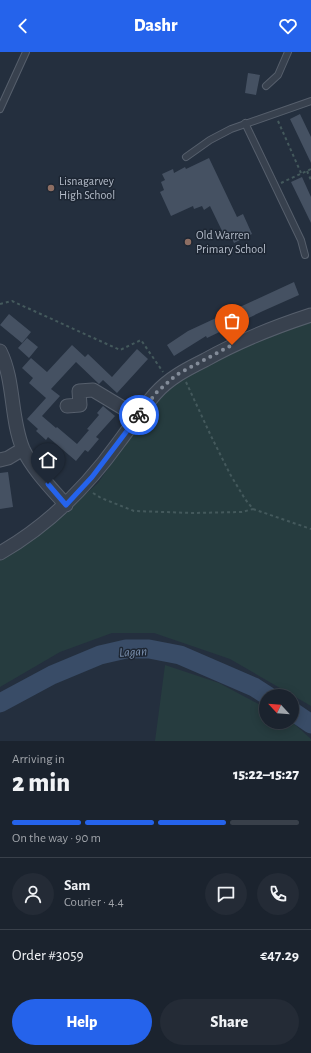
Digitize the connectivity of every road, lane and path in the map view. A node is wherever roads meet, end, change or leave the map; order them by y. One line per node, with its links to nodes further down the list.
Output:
1 (26, 52): 5 (lane)
2 (288, 52): 3 (lane)
3 (266, 86)
4 (311, 101): 6 (lane)
5 (0, 110)
6 (274, 113): 7 (lane); 11 (path)
7 (246, 123): 8 (lane); 13 (lane)
8 (186, 157)
9 (311, 169): 10 (path)
10 (307, 171): 11 (path); 12 (path)
11 (301, 173): 13 (path)
12 (311, 180)
13 (275, 186): 14 (lane)
14 (305, 255)
15 (0, 304): 19 (path)
16 (311, 315): 18 (street)
17 (0, 351): 22 (street)
18 (182, 372): 19 (street); 26 (path)
19 (169, 381): 21 (street)
20 (67, 406): 21 (street)
21 (136, 419): 24 (street)
22 (23, 449): 23 (street); 25 (street)
23 (0, 460)
24 (83, 487): 25 (street); 26 (path)
25 (66, 505): 28 (street)
26 (253, 509): 27 (path)
27 (311, 529)
28 (0, 553)

